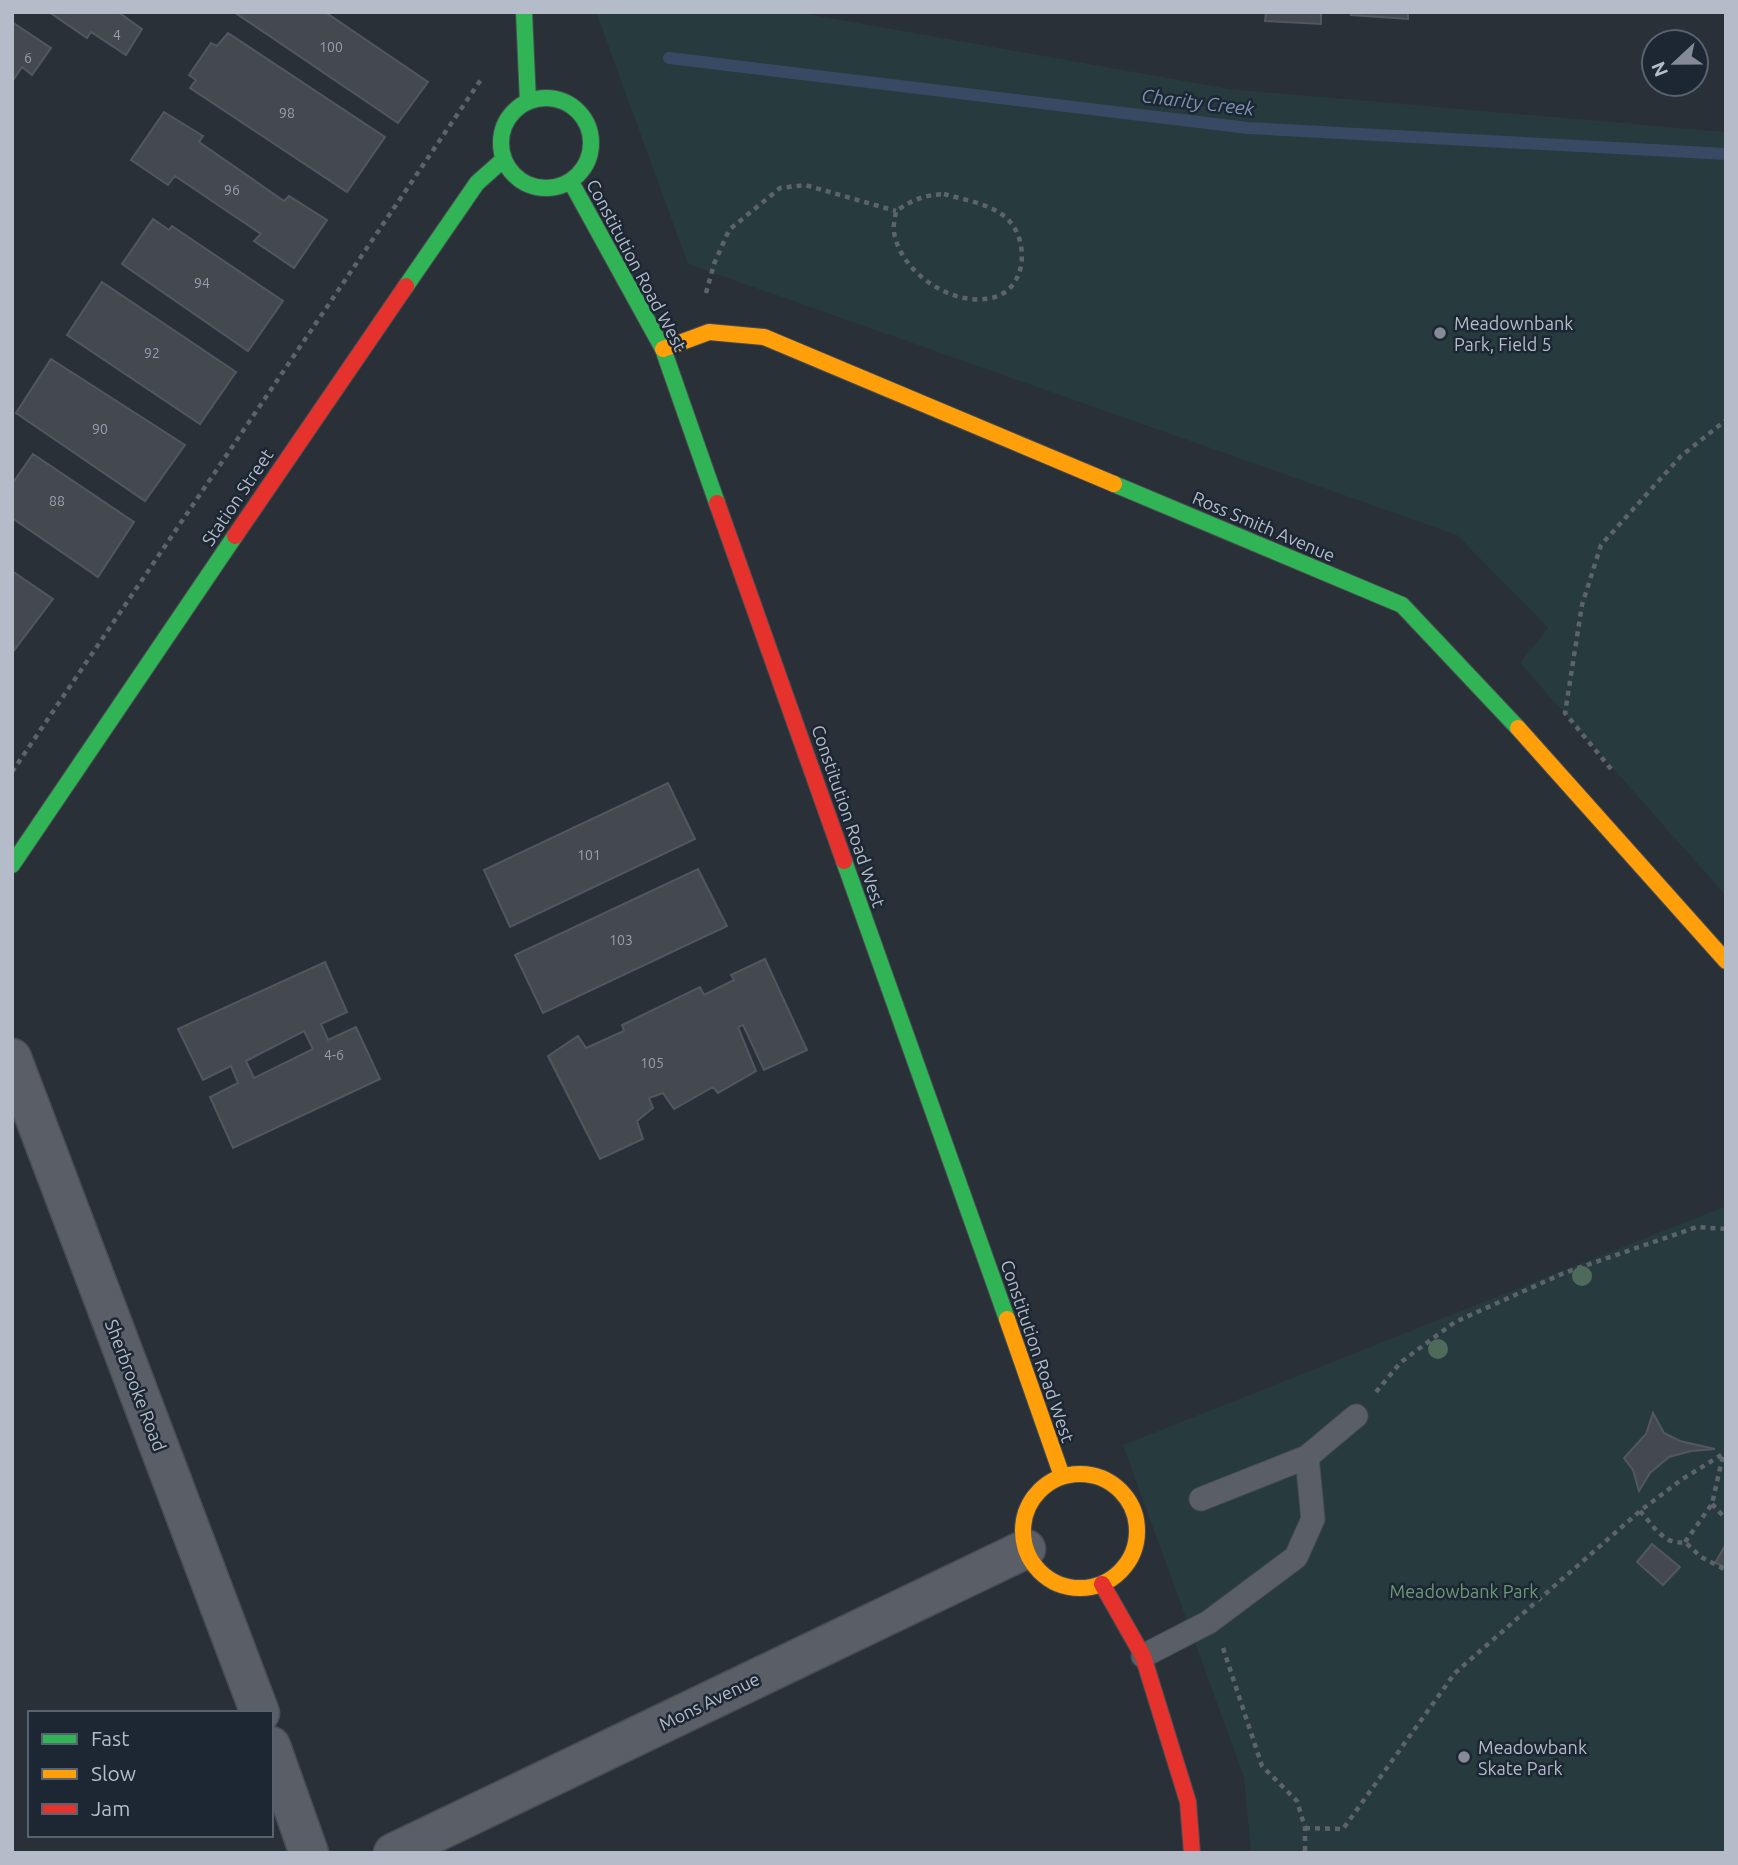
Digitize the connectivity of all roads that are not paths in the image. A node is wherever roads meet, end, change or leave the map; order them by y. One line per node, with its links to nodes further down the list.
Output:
1 (524, 12): 2 (main road)
2 (528, 102): 3 (main road); 4 (main road)
3 (504, 159): 4 (main road); 6 (main road, Station Street)
4 (571, 181): 5 (main road, Constitution Road West)
5 (663, 349): 7 (main road, Ross Smith Avenue); 11 (main road, Constitution Road West)
6 (12, 865)
7 (1726, 961)
8 (12, 1058): 16 (street, Sherbrooke Road)
9 (1356, 1416): 10 (lane)
10 (1307, 1457): 12 (lane); 15 (lane)
11 (1062, 1476): 13 (main road); 14 (main road)
12 (1201, 1499)
13 (1026, 1549): 14 (main road); 19 (street, Mons Avenue)
14 (1102, 1584): 15 (main road)
15 (1143, 1656): 20 (main road)
16 (259, 1711)
17 (273, 1752): 18 (street)
18 (309, 1853)
19 (393, 1853)
20 (1192, 1853)

